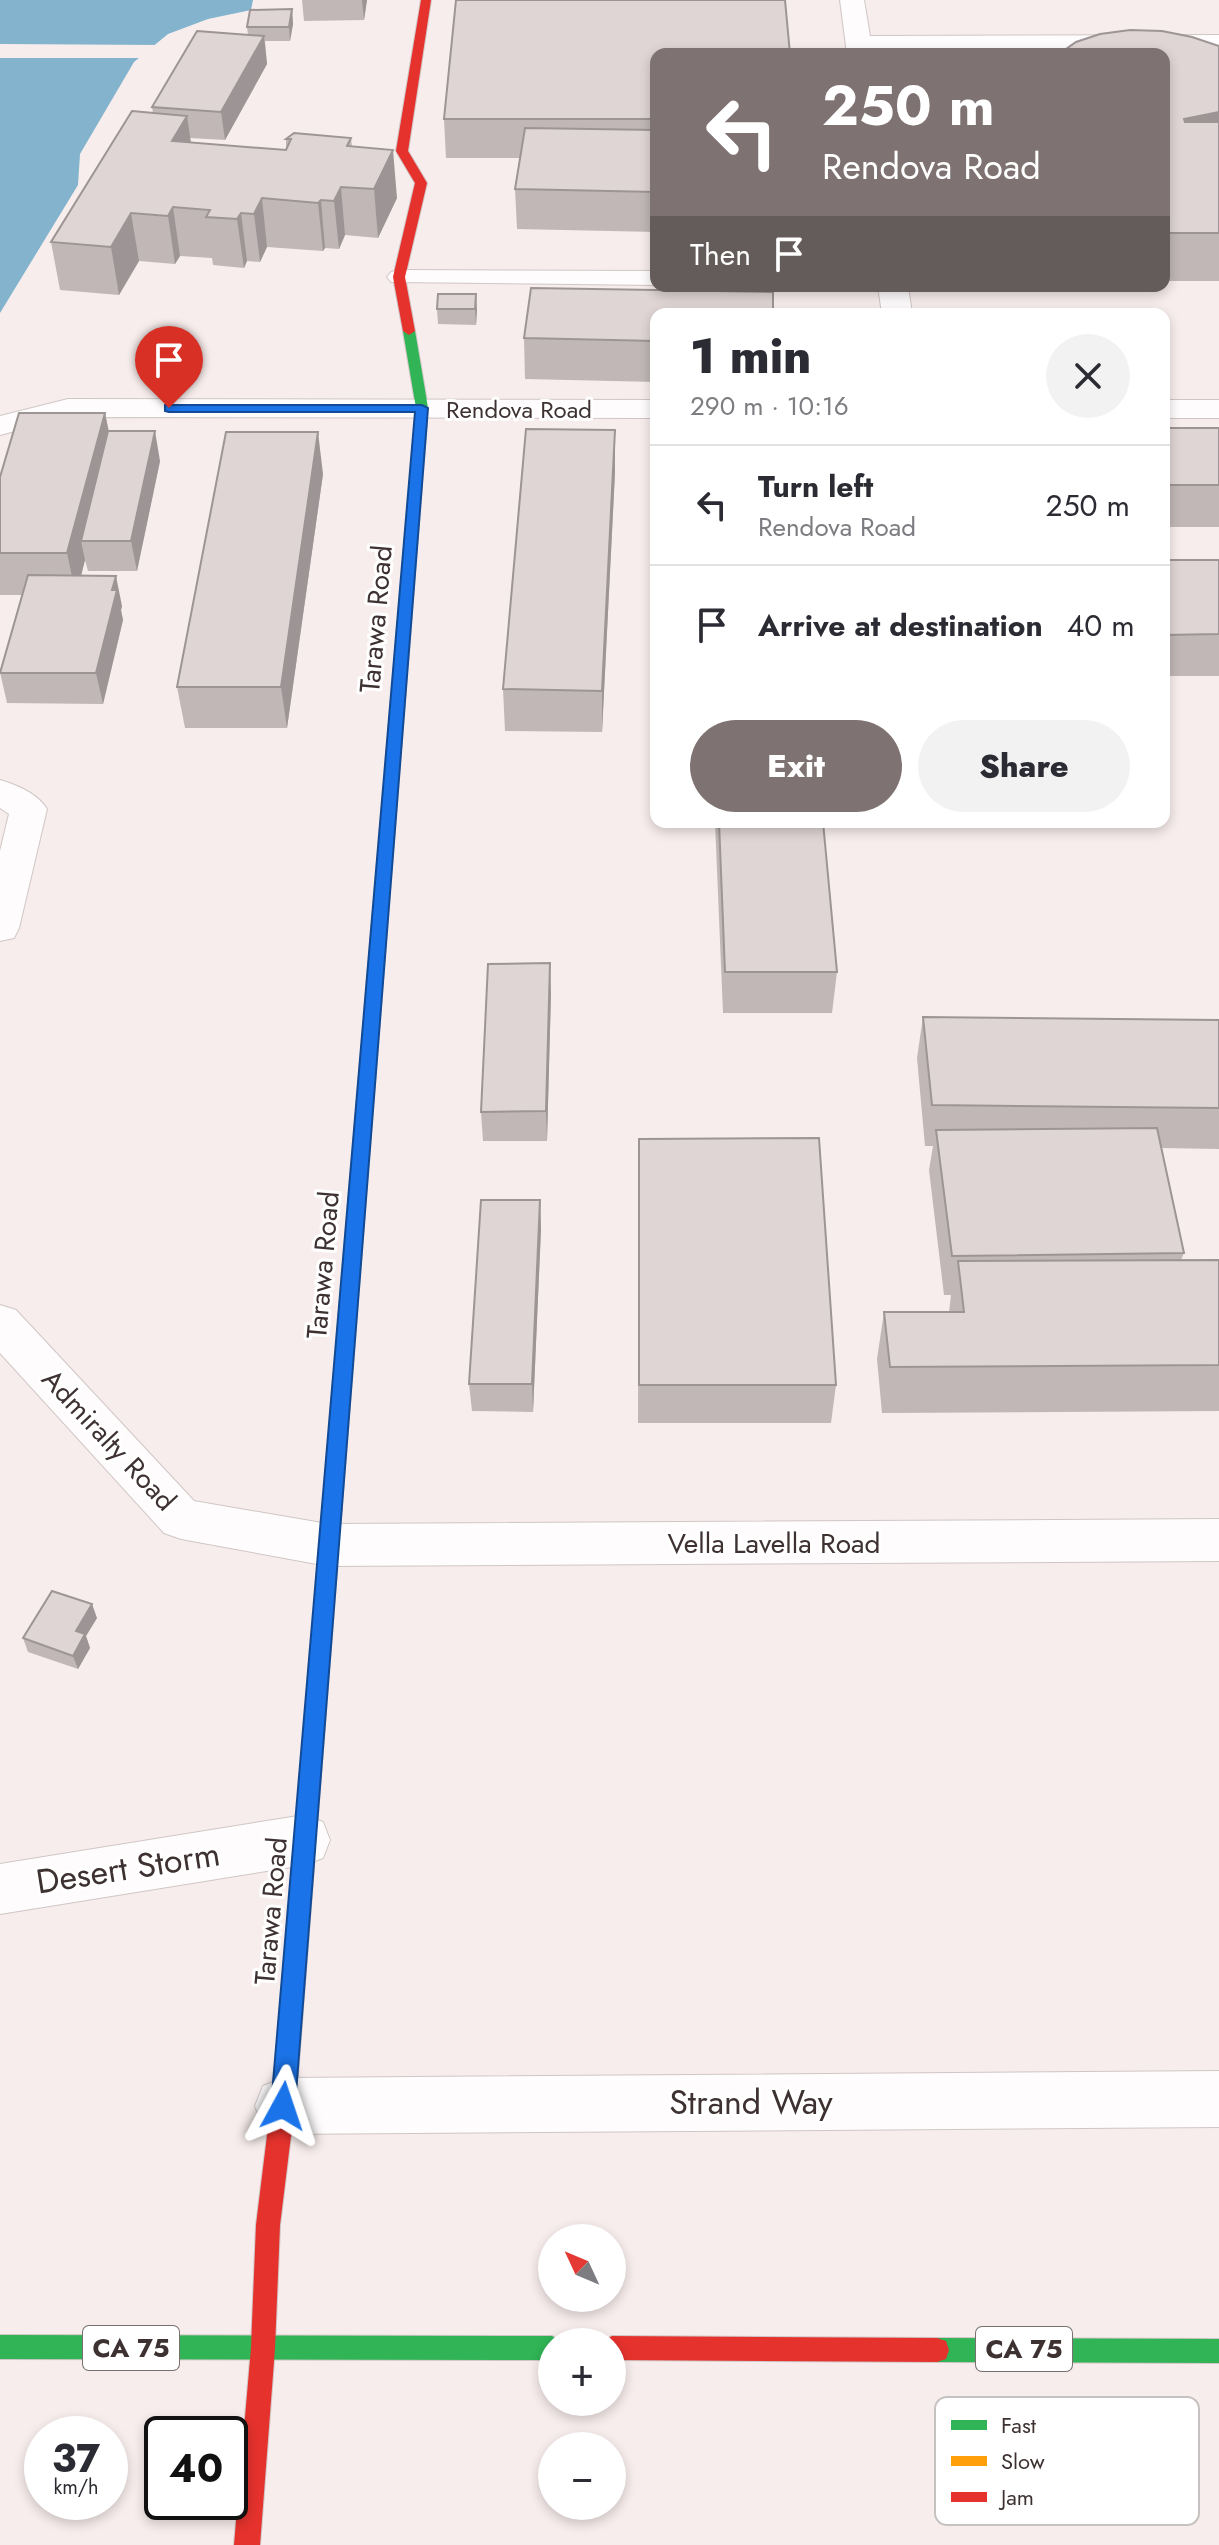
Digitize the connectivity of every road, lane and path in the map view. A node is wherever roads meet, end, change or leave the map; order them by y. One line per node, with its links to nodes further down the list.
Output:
1 (426, 0): 6 (main road, Tarawa Road)
2 (852, 0): 4 (street)
3 (1219, 43): 5 (street)
4 (859, 48)
5 (919, 48)
6 (399, 277): 7 (lane); 8 (main road, Tarawa Road)
7 (650, 278)
8 (422, 408): 9 (street, Rendova Road); 12 (street, Rendova Road); 17 (main road, Tarawa Road)
9 (650, 409)
10 (1170, 409): 11 (street)
11 (1219, 409)
12 (0, 426)
13 (0, 792): 14 (street)
14 (0, 928)
15 (0, 1323): 17 (street, Admiralty Road)
16 (1219, 1540): 17 (street, Vella Lavella Road)
17 (328, 1545): 18 (main road, Tarawa Road)
18 (304, 1840): 19 (street, Desert Storm); 21 (main road, Tarawa Road)
19 (0, 1889)
20 (1219, 2099): 21 (street, Strand Way)
21 (283, 2106): 23 (main road, Tarawa Road)
22 (0, 2347): 23 (main road, CA 75)
23 (263, 2348): 24 (main road, CA 75); 27 (main road, Tarawa Road)
24 (538, 2348)
25 (626, 2348): 26 (main road, CA 75)
26 (1219, 2351)
27 (247, 2545)

